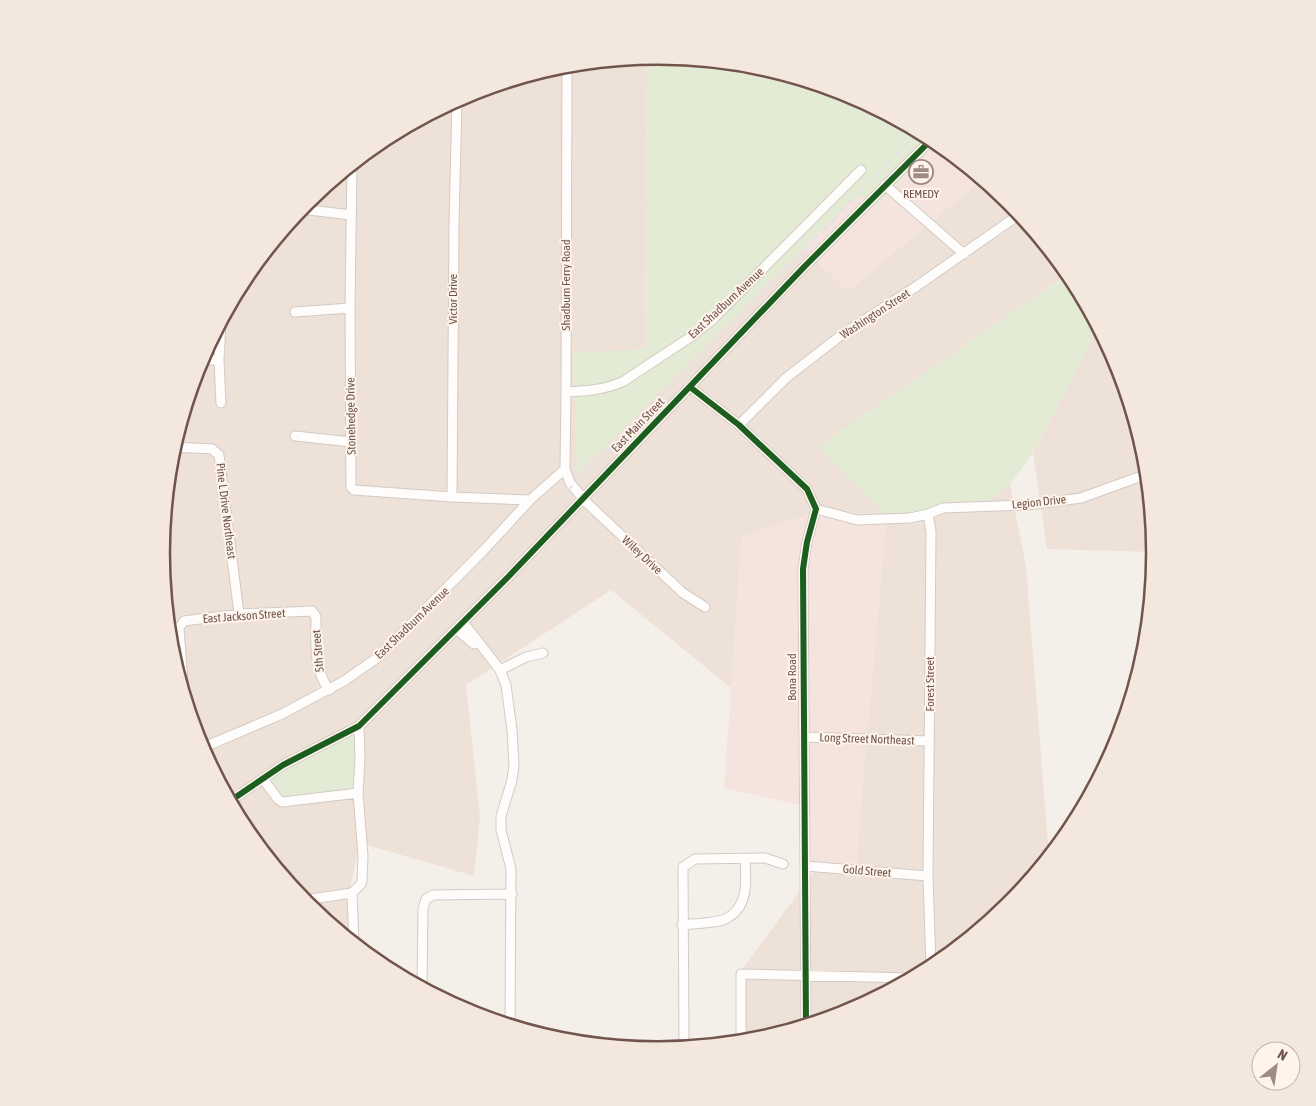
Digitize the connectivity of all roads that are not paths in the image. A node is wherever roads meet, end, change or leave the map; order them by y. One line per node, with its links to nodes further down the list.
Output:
1 (567, 73): 17 (street, Shadburn Ferry Road)
2 (457, 108): 25 (street, Victor Drive)
3 (926, 145): 6 (street, East Main Street)
4 (861, 170): 17 (street, East Shadburn Avenue)
5 (352, 173): 8 (street, Stonehedge Drive)
6 (885, 185): 10 (street); 16 (street, East Main Street)
7 (311, 210): 8 (street)
8 (351, 215): 11 (street, Stonehedge Drive)
9 (1013, 219): 10 (street, Washington Street)
10 (964, 254): 19 (street, Washington Street)
11 (350, 308): 12 (street); 21 (street, Stonehedge Drive)
12 (295, 312)
13 (220, 337): 15 (street)
14 (210, 360): 15 (street)
15 (220, 360): 18 (street)
16 (690, 387): 19 (street); 26 (street, East Main Street)
17 (566, 392): 23 (street, Shadburn Ferry Road)
18 (221, 403)
19 (739, 424): 28 (street)
20 (295, 436): 21 (street)
21 (352, 442): 25 (street, Stonehedge Drive)
22 (182, 447): 32 (street, Pine L Drive Northeast)
23 (565, 469): 26 (street, Shadburn Ferry Road); 27 (street, East Shadburn Avenue)
24 (1140, 477): 29 (street, Legion Drive)
25 (452, 497): 27 (street, Stonehedge Drive)
26 (583, 499): 30 (street, Wiley Drive); 33 (street, East Main Street)
27 (530, 500): 39 (street, East Shadburn Avenue)
28 (816, 509): 29 (street); 41 (street, Bona Road)
29 (928, 514): 42 (street, Forest Street)
30 (705, 607)
31 (312, 611): 32 (street, East Jackson Street); 39 (street, 5th Street)
32 (239, 614): 36 (street, East Jackson Street)
33 (463, 622): 34 (street, East Main Street); 37 (street)
34 (456, 629): 37 (street); 40 (street, East Main Street)
35 (544, 652): 38 (street)
36 (181, 656)
37 (491, 659): 38 (street)
38 (500, 670): 52 (street)
39 (328, 690): 43 (street, East Shadburn Avenue)
40 (359, 726): 44 (street, East Main Street); 45 (street)
41 (804, 737): 42 (street, Long Street Northeast); 49 (street, Bona Road)
42 (929, 741): 50 (street, Forest Street)
43 (209, 745)
44 (263, 779): 45 (street); 46 (street, East Main Street)
45 (358, 793): 51 (street)
46 (235, 797)
47 (744, 858): 48 (street); 54 (street); 54 (street)
48 (783, 864)
49 (805, 866): 50 (street, Gold Street); 57 (street, Bona Road)
50 (928, 876): 56 (street, Forest Street)
51 (352, 893): 53 (street); 55 (street)
52 (512, 894): 59 (street); 60 (street)
53 (314, 899)
54 (682, 925): 63 (street)
55 (354, 934)
56 (931, 958)
57 (806, 975): 58 (street); 61 (street, Bona Road); 62 (street)
58 (899, 978)
59 (422, 980)
60 (510, 1018)
61 (806, 1018)
62 (741, 1034)
63 (684, 1040)

